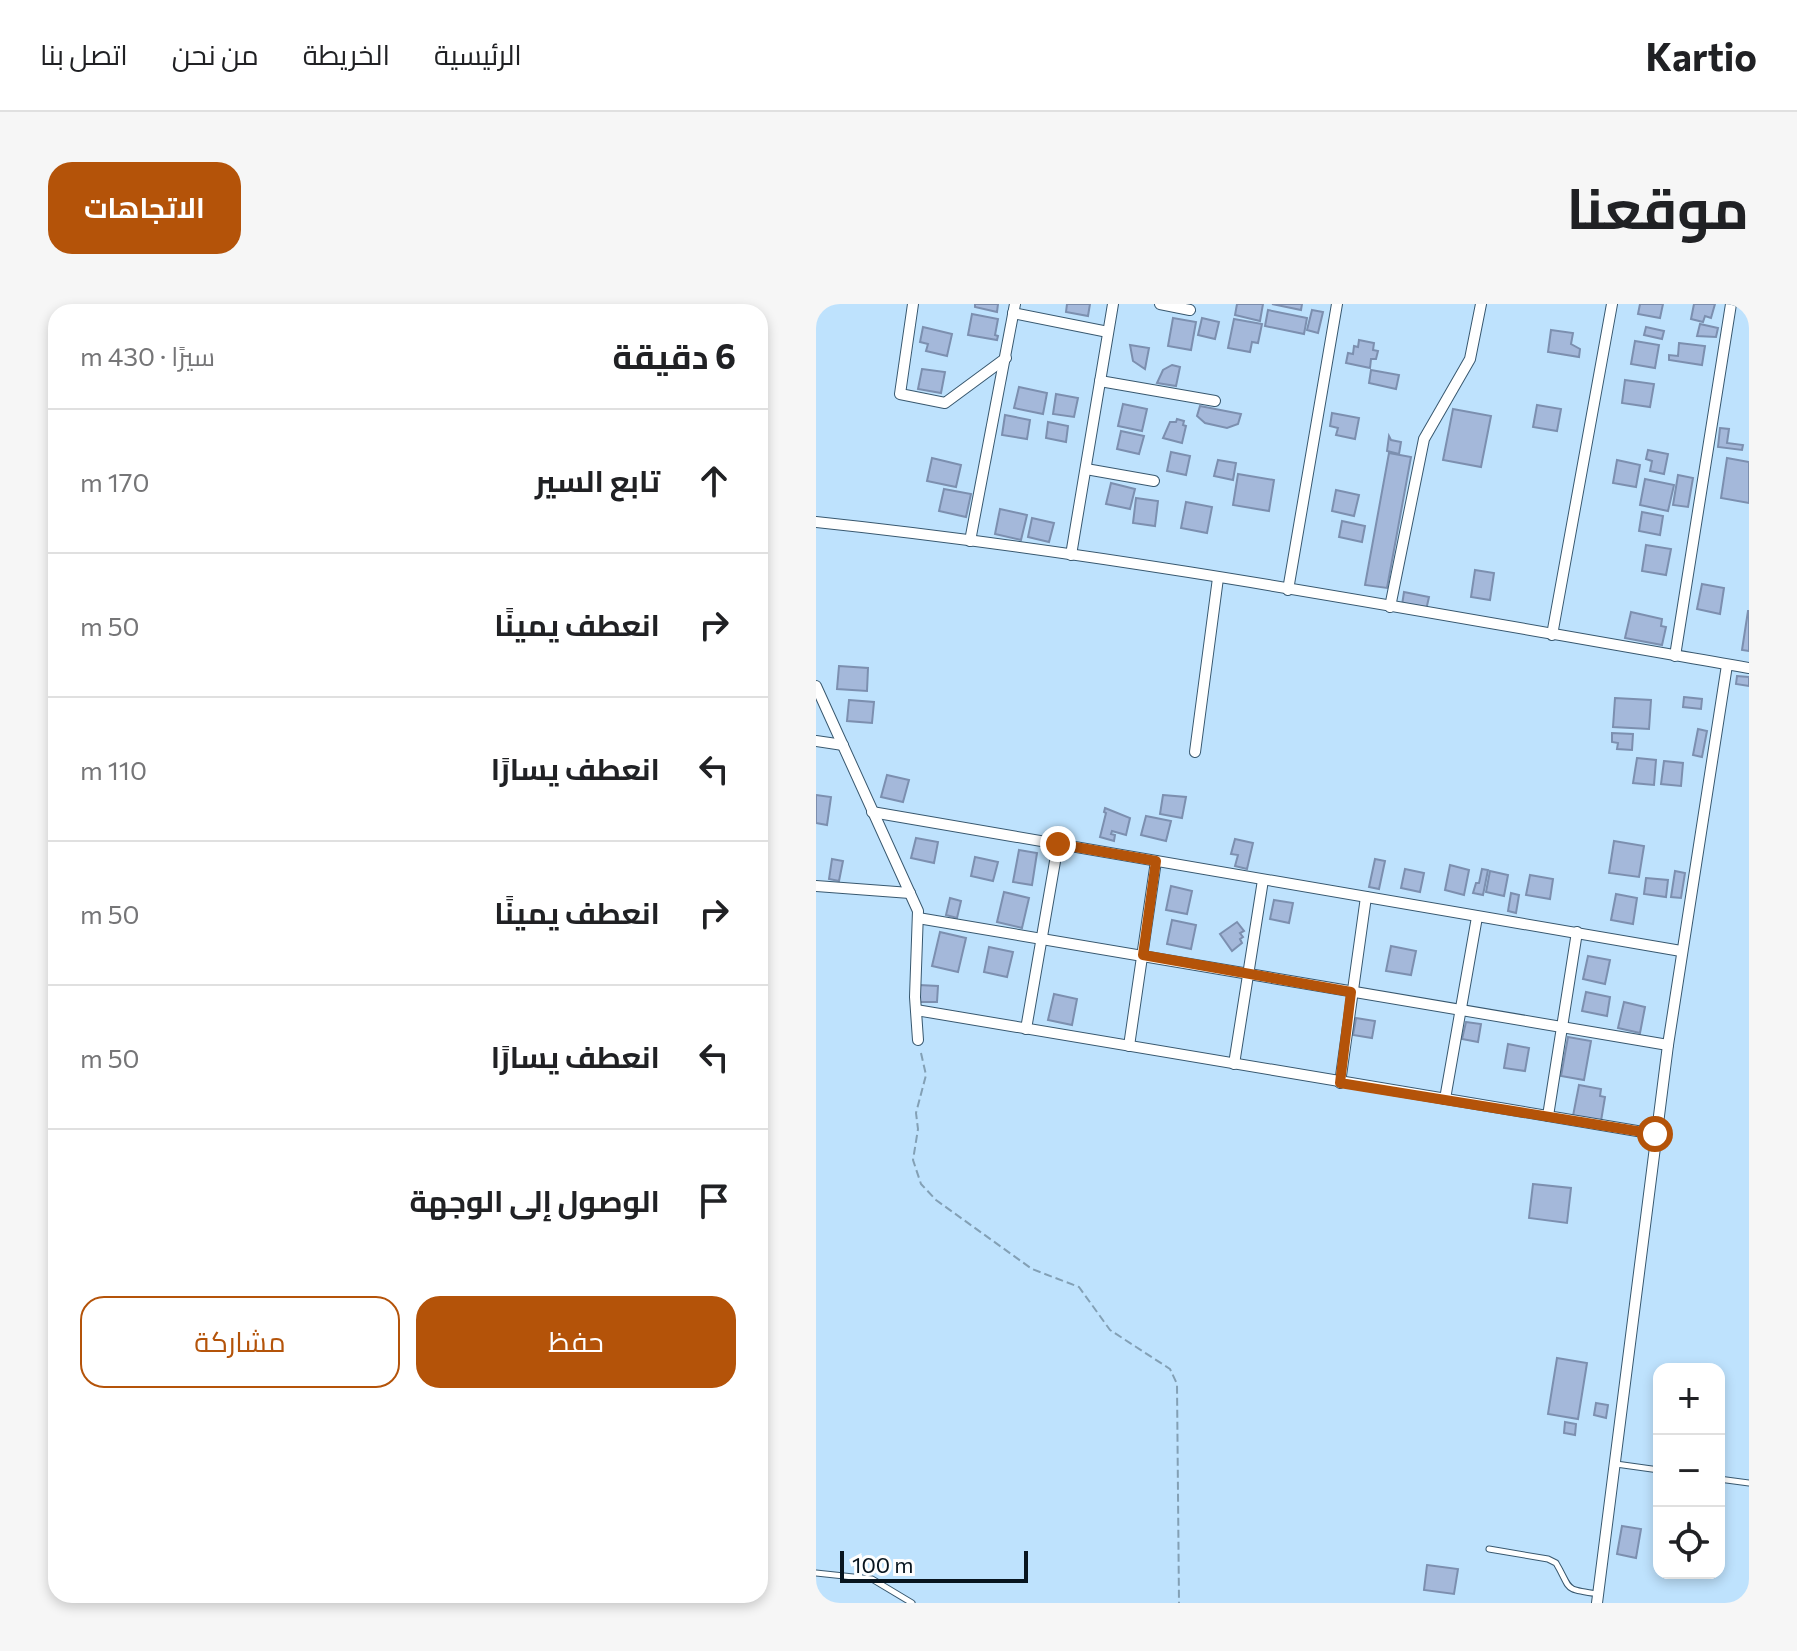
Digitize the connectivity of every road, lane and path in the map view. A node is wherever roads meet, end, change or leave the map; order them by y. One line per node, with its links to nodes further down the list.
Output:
1 (913, 304): 11 (street)
2 (1113, 304): 10 (street)
3 (1160, 304): 9 (street)
4 (1337, 304): 20 (street)
5 (1481, 304): 21 (street)
6 (1612, 304): 22 (street)
7 (1731, 304): 23 (street)
8 (1014, 309): 10 (street); 11 (street)
9 (1190, 310)
10 (1108, 332): 12 (street)
11 (1006, 358): 17 (street)
12 (1100, 381): 13 (street); 14 (street)
13 (1215, 401)
14 (1086, 469): 15 (street); 18 (street)
15 (1154, 481)
16 (816, 522): 17 (street)
17 (970, 541): 18 (street)
18 (1071, 555): 19 (street)
19 (1218, 578): 20 (street); 29 (street)
20 (1288, 590): 21 (street)
21 (1390, 607): 22 (street)
22 (1552, 635): 23 (street)
23 (1675, 656): 24 (street)
24 (1727, 665): 25 (street); 41 (street)
25 (1749, 668)
26 (816, 686): 28 (street)
27 (816, 741): 28 (street)
28 (843, 745): 30 (street)
29 (1195, 752)
30 (872, 812): 31 (street); 35 (street)
31 (1058, 844): 32 (street); 40 (street)
32 (1156, 861): 33 (street); 42 (street)
33 (1263, 880): 36 (street); 43 (street)
34 (816, 886): 35 (street)
35 (910, 893): 38 (street)
36 (1366, 897): 37 (street); 44 (street)
37 (1477, 917): 39 (street); 46 (street)
38 (918, 918): 40 (street); 45 (street)
39 (1577, 932): 41 (street); 47 (street)
40 (1042, 938): 42 (street); 48 (street)
41 (1681, 951): 50 (street)
42 (1143, 955): 43 (street); 51 (street)
43 (1247, 975): 44 (street); 52 (street)
44 (1351, 992): 46 (street); 53 (street)
45 (916, 1010): 48 (street); 49 (street)
46 (1459, 1010): 47 (street); 54 (street)
47 (1563, 1027): 50 (street); 55 (street)
48 (1026, 1029): 51 (street)
49 (918, 1040): 65 (path)
50 (1668, 1045): 56 (street)
51 (1129, 1046): 52 (street)
52 (1234, 1064): 53 (street)
53 (1340, 1083): 54 (street)
54 (1445, 1099): 55 (street)
55 (1548, 1116): 56 (street)
56 (1655, 1134): 57 (street)
57 (1615, 1464): 58 (lane); 63 (street)
58 (1653, 1469)
59 (1725, 1480): 60 (lane)
60 (1749, 1483)
61 (1489, 1549): 63 (lane)
62 (816, 1573): 64 (lane)
63 (1598, 1598)
64 (912, 1603)
65 (1179, 1603)

